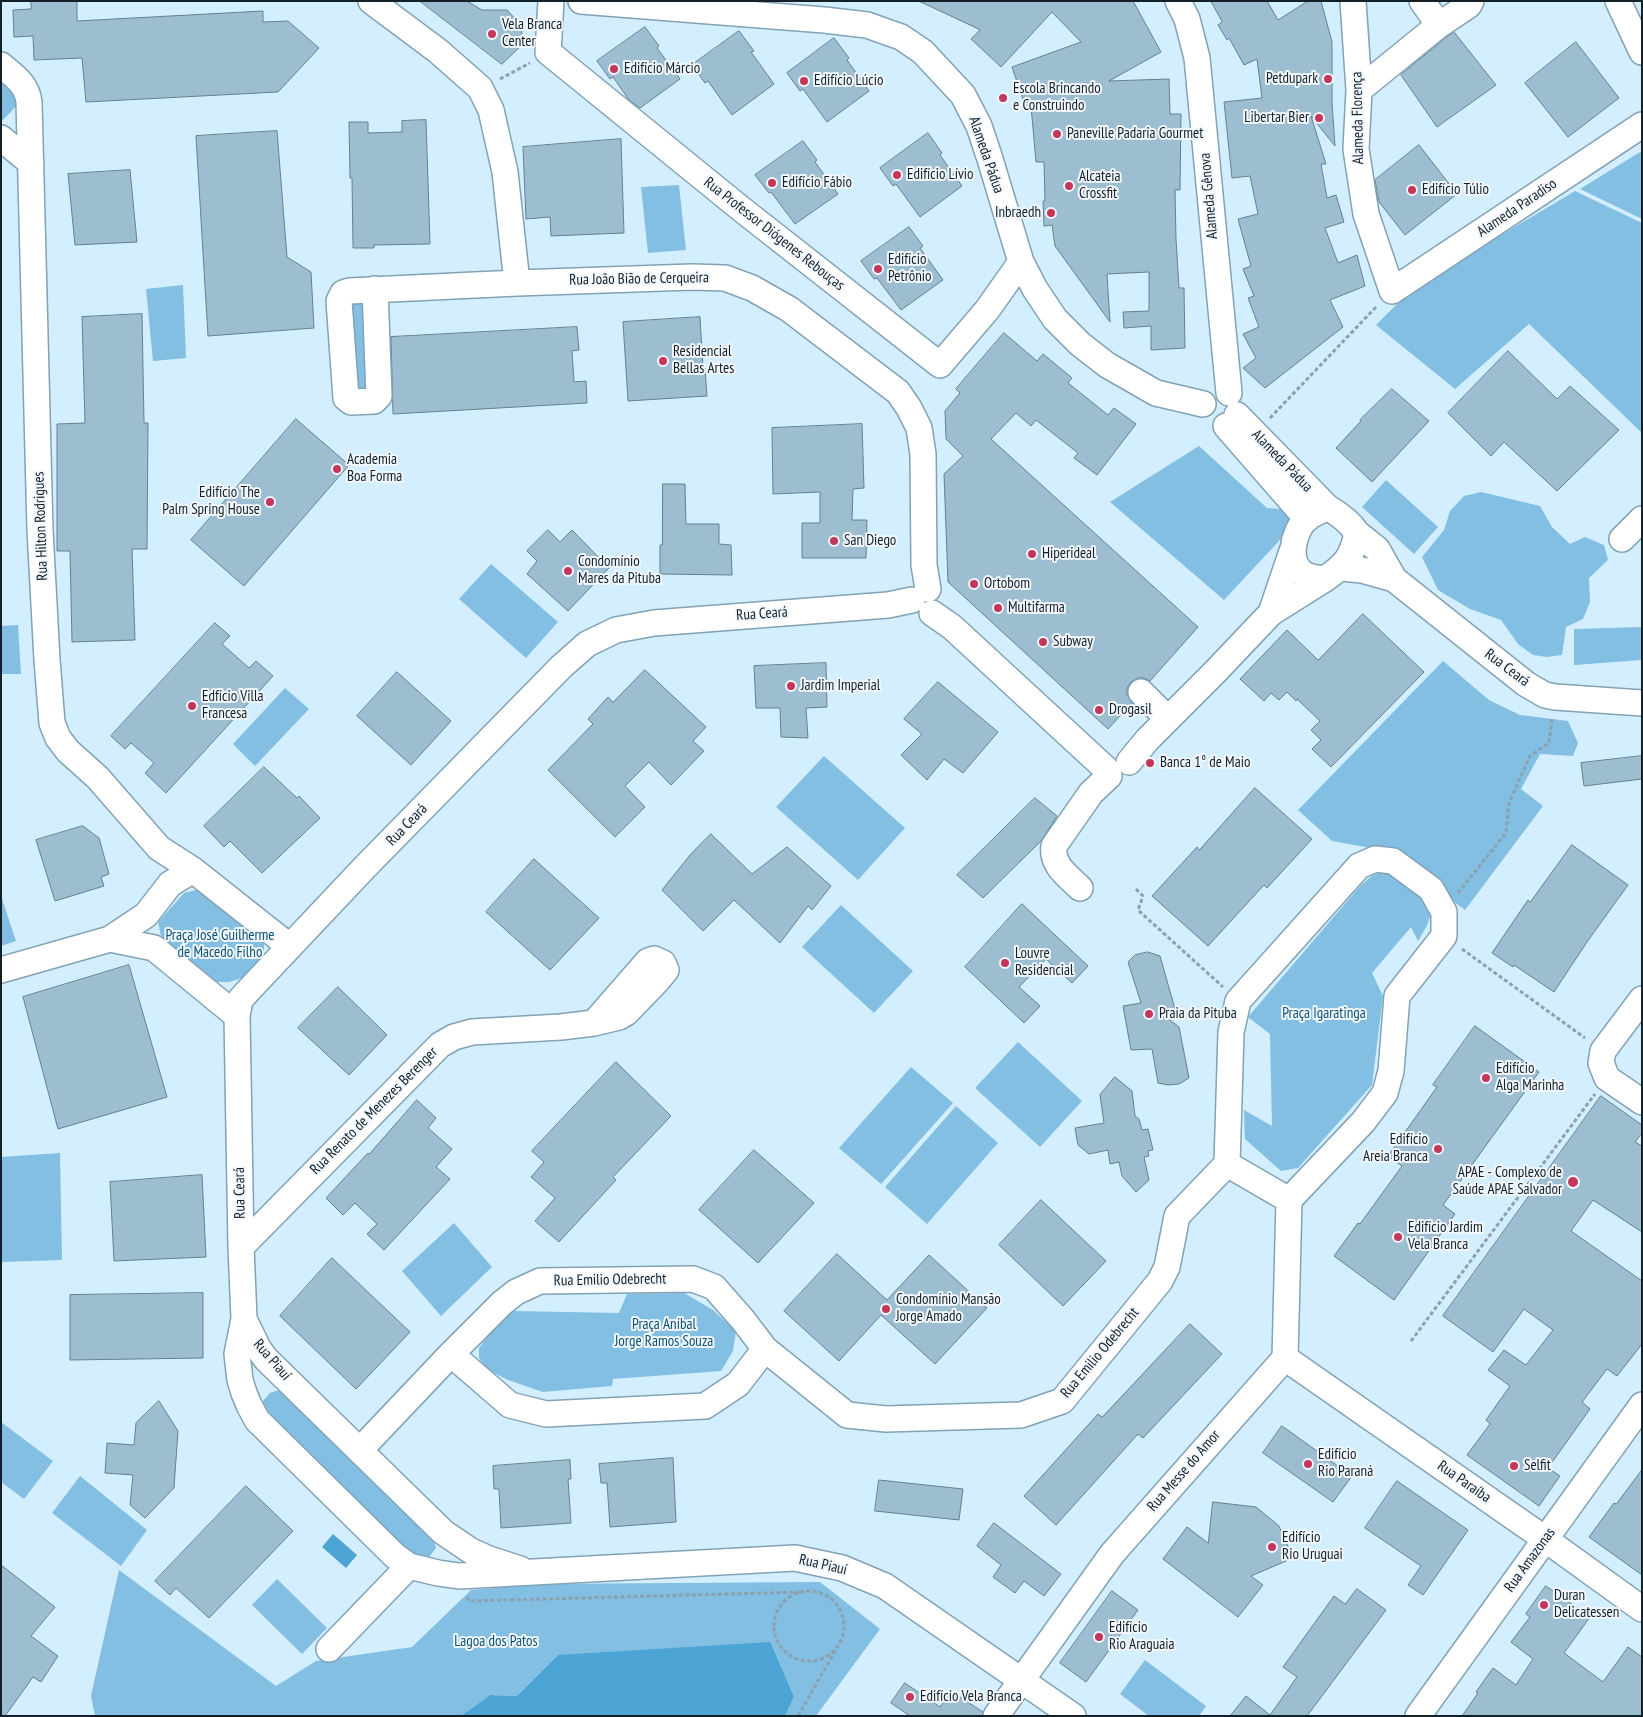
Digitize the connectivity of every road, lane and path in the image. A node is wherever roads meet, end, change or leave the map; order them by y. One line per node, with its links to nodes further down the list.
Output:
1 (371, 1): 13 (street)
2 (551, 1): 10 (street)
3 (582, 1): 18 (street, Alameda Pádua)
4 (1178, 1): 22 (street, Alameda Gênova)
5 (1353, 1): 14 (street, Alameda Florença)
6 (1422, 1): 9 (street)
7 (1471, 1): 9 (street)
8 (1618, 1): 11 (street)
9 (1439, 25): 14 (street)
10 (548, 52): 13 (path); 18 (street, Rua Professor Diógenes Rebouças)
11 (1642, 52)
12 (1, 65): 17 (street, Rua Hilton Rodrigues)
13 (480, 88): 19 (street)
14 (1358, 90): 21 (street, Alameda Florença)
15 (1642, 125): 21 (street, Alameda Paradiso)
16 (1, 138): 17 (street)
17 (31, 163): 38 (street, Rua Hilton Rodrigues)
18 (1021, 262): 22 (street, Alameda Pádua)
19 (517, 283): 20 (street, Rua João Bião de Cerqueira); 31 (street, Rua João Bião de Cerqueira)
20 (375, 289)
21 (1392, 291): 23 (path)
22 (1231, 411): 23 (street, Alameda Pádua); 24 (street, Alameda Pádua)
23 (1256, 433): 24 (street, Alameda Pádua)
24 (1317, 513): 26 (street); 28 (street)
25 (1642, 520): 27 (street)
26 (1357, 533): 29 (street); 30 (street, Rua Ceará)
27 (1622, 539)
28 (1292, 551): 29 (street); 32 (street)
29 (1334, 573): 30 (street, Rua Ceará); 32 (street)
30 (1394, 580): 34 (street, Rua Ceará)
31 (923, 600): 37 (street); 46 (street, Rua Ceará)
32 (1271, 613): 36 (street)
33 (1141, 692): 36 (street)
34 (1555, 697): 35 (street, Rua Ceará); 44 (path)
35 (1642, 703)
36 (1168, 719): 37 (street)
37 (1110, 763): 41 (street)
38 (159, 848): 39 (street, Rua Hilton Rodrigues); 40 (street, Rua Hilton Rodrigues)
39 (193, 870): 40 (street); 46 (street, Rua Hilton Rodrigues)
40 (170, 884): 43 (street)
41 (1080, 888)
42 (1136, 889): 50 (path)
43 (146, 915): 45 (street); 47 (street)
44 (1444, 924): 50 (street); 53 (path); 57 (street)
45 (110, 939): 47 (street); 48 (street)
46 (289, 946): 51 (street, Rua Ceará)
47 (154, 948): 51 (street)
48 (1, 970)
49 (1642, 999): 53 (street)
50 (1238, 1001): 56 (street)
51 (237, 1016): 58 (street, Rua Ceará)
52 (594, 1023): 58 (street, Rua Renato de Menezes Berenger)
53 (1603, 1051): 54 (street)
54 (1607, 1078): 55 (street); 60 (path)
55 (1642, 1102)
56 (1227, 1164): 57 (street); 61 (street, Rua Emilio Odebrecht)
57 (1289, 1200): 63 (street)
58 (241, 1247): 59 (street, Rua Ceará)
59 (244, 1319): 64 (street, Rua Piauí); 66 (street, Rua Piauí)
60 (1411, 1342)
61 (765, 1349): 62 (street); 62 (street, Rua Emilio Odebrecht)
62 (451, 1354): 67 (street, Rua Emilio Odebrecht)
63 (1285, 1358): 69 (street, Rua Paraíba); 77 (street, Rua Messe do Amor)
64 (285, 1377): 66 (street); 67 (street, Rua Piauí)
65 (1642, 1404): 69 (street, Rua Amazonas)
66 (248, 1406): 70 (street, Rua Piauí)
67 (360, 1450): 68 (street, Rua Piauí)
68 (443, 1532): 70 (street); 71 (street, Rua Piauí)
69 (1546, 1539): 74 (street, Rua Paraíba); 81 (street, Rua Amazonas)
70 (413, 1567): 72 (street, Rua Piauí); 76 (street)
71 (530, 1572): 72 (street, Rua Piauí); 77 (street, Rua Piauí)
72 (459, 1576): 73 (path)
73 (803, 1592): 75 (path); 75 (path)
74 (1642, 1609)
75 (838, 1646): 78 (path)
76 (329, 1649)
77 (1022, 1679): 79 (street, Rua Messe do Amor); 80 (street, Rua Piauí)
78 (798, 1716)
79 (996, 1716)
80 (1073, 1716)
81 (1418, 1716)

